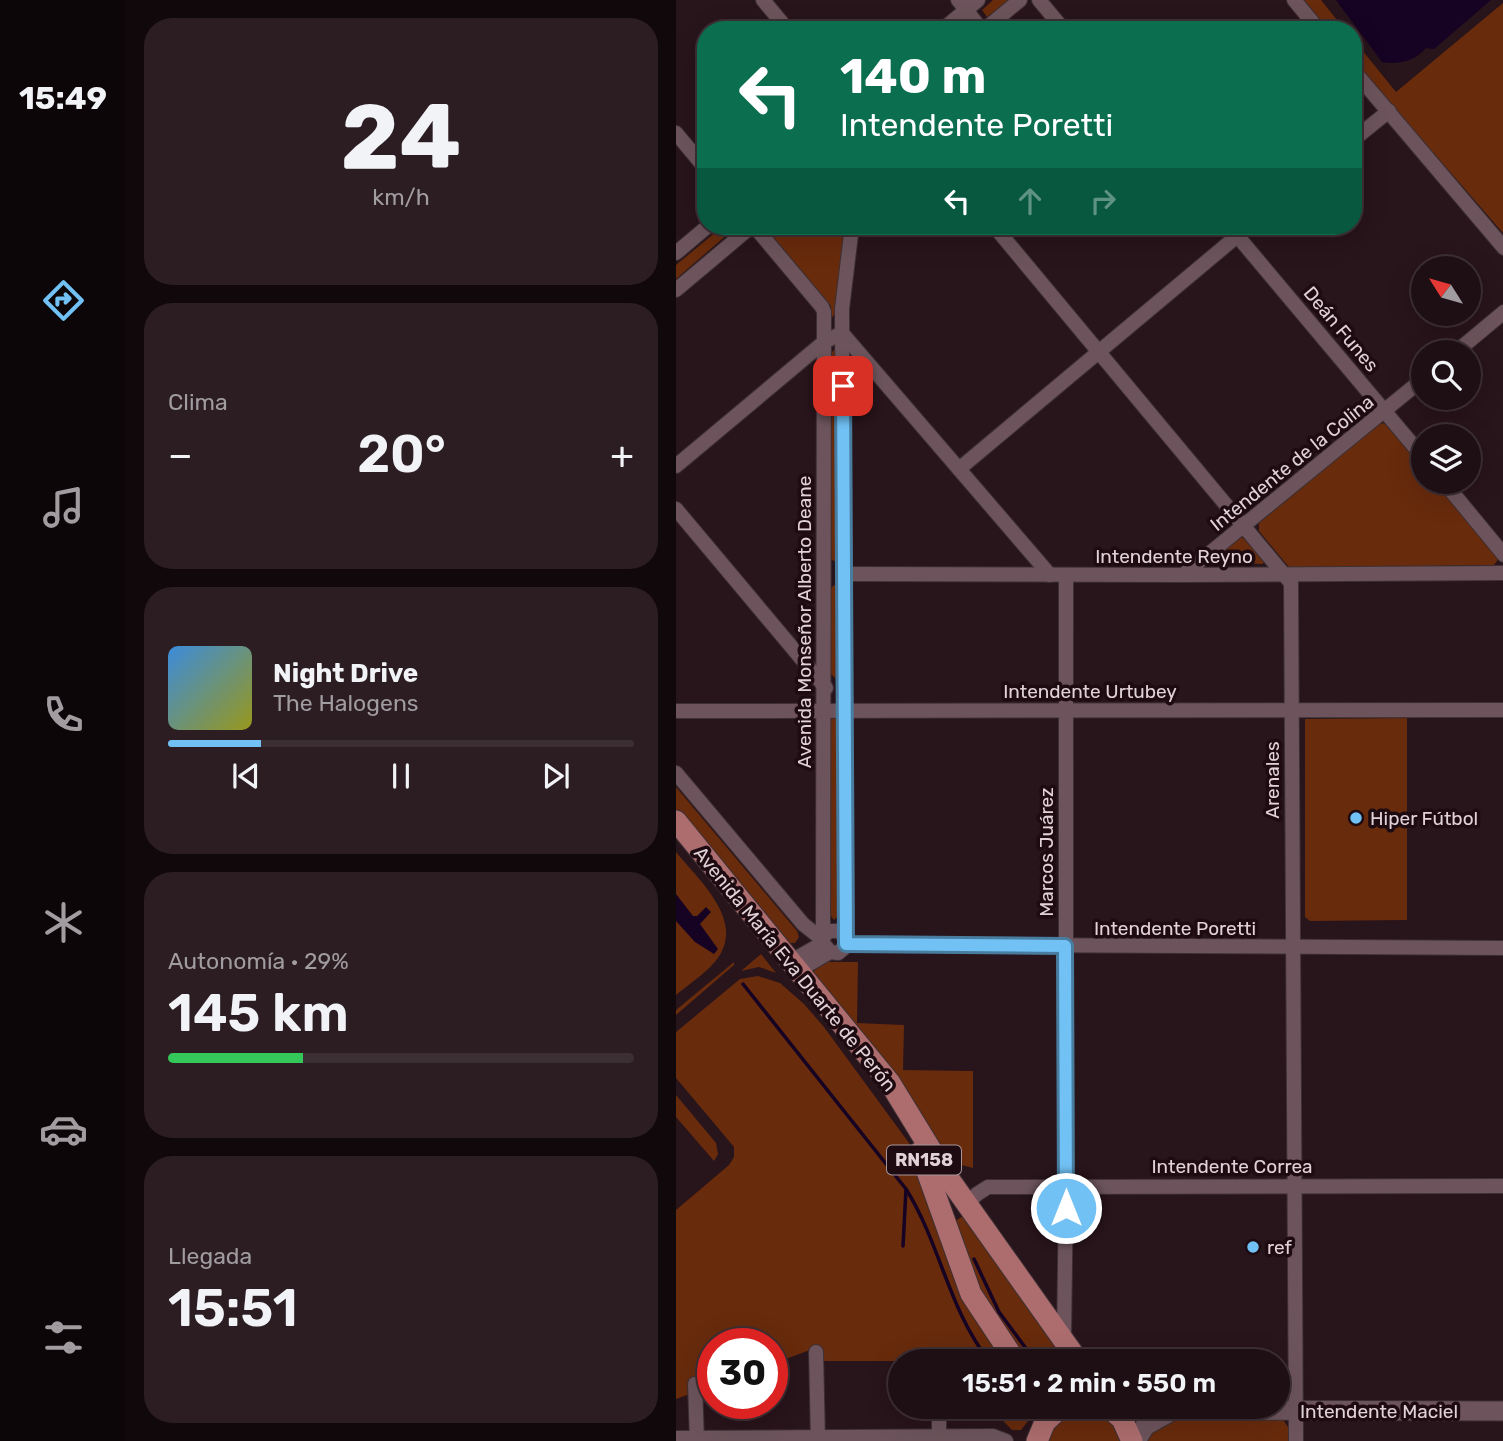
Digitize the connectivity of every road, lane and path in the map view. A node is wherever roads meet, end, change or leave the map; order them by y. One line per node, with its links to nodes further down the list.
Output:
1 (763, 0): 7 (street)
2 (978, 0): 6 (street)
3 (1020, 0): 10 (street)
4 (1039, 0): 11 (street)
5 (1294, 0): 12 (street)
6 (962, 5): 8 (street); 9 (street)
7 (780, 21)
8 (949, 21)
9 (975, 21)
10 (994, 21)
11 (1056, 21)
12 (1312, 21)
13 (1362, 80): 14 (street)
14 (1389, 111): 16 (street); 25 (street)
15 (676, 133): 17 (street)
16 (1362, 134)
17 (697, 158)
18 (697, 235): 26 (street)
19 (742, 235): 27 (street)
20 (761, 235): 31 (street, Avenida Monseñor Alberto Deane)
21 (851, 235): 29 (street, Avenida Monseñor Alberto Deane)
22 (1002, 235): 32 (street)
23 (1229, 235): 32 (street)
24 (1236, 235): 34 (street, Deán Funes)
25 (1504, 248)
26 (676, 253)
27 (676, 290)
28 (1504, 312): 30 (street)
29 (842, 333): 31 (street); 37 (street); 43 (street, Avenida Monseñor Alberto Deane)
30 (1470, 340)
31 (824, 342): 36 (street); 48 (street, Avenida Monseñor Alberto Deane)
32 (1099, 351): 37 (street); 40 (street)
33 (1411, 389): 34 (street, Intendente de la Colina)
34 (1385, 411): 35 (street, Deán Funes); 40 (street, Intendente de la Colina)
35 (1411, 442)
36 (676, 467)
37 (960, 469): 44 (street)
38 (1454, 494): 41 (street)
39 (676, 509): 48 (street)
40 (1245, 526): 46 (street, Intendente de la Colina); 47 (street)
41 (1504, 555)
42 (1504, 573): 47 (street, Intendente Reyno)
43 (845, 574): 44 (street, Intendente Reyno); 54 (street, Avenida Monseñor Alberto Deane)
44 (1049, 575): 45 (street, Intendente Reyno)
45 (1066, 575): 46 (street, Intendente Reyno); 50 (street, Marcos Juárez)
46 (1183, 575): 47 (street, Intendente Reyno)
47 (1286, 575): 51 (street, Arenales)
48 (824, 685): 53 (street, Avenida Monseñor Alberto Deane); 54 (street)
49 (1504, 709): 51 (street, Intendente Urtubey)
50 (1066, 710): 51 (street, Intendente Urtubey); 54 (street, Intendente Urtubey); 60 (street, Marcos Juárez)
51 (1290, 710): 61 (street, Arenales)
52 (676, 711): 53 (street, Intendente Urtubey)
53 (824, 711): 54 (street, Intendente Urtubey); 59 (street, Avenida Monseñor Alberto Deane)
54 (845, 711): 58 (street, Avenida Monseñor Alberto Deane)
55 (676, 773): 59 (street)
56 (676, 821): 63 (highway, Avenida María Eva Duarte de Perón / RN158)
57 (676, 843): 63 (highway, Avenida María Eva Duarte de Perón / RN158)
58 (846, 940): 59 (street); 59 (street, Intendente Poretti); 60 (street, Intendente Poretti)
59 (825, 943): 63 (street)
60 (1065, 946): 61 (street, Intendente Poretti); 65 (street, Marcos Juárez)
61 (1292, 948): 62 (street, Intendente Poretti); 64 (street, Arenales)
62 (1504, 948)
63 (788, 967): 67 (highway, Avenida María Eva Duarte de Perón / RN158); 68 (highway, Avenida María Eva Duarte de Perón / RN158)
64 (1294, 1185): 65 (street, Intendente Correa); 66 (street, Intendente Correa); 75 (street, Arenales)
65 (1066, 1186): 67 (street, Intendente Correa); 69 (street, Marcos Juárez)
66 (1504, 1186)
67 (967, 1204): 68 (highway); 69 (highway, Avenida María Eva Duarte de Perón / RN158)
68 (943, 1217): 70 (highway, Avenida María Eva Duarte de Perón / RN158)
69 (1064, 1340): 71 (highway, Avenida María Eva Duarte de Perón / RN158)
70 (1007, 1349)
71 (1070, 1349)
72 (816, 1352): 84 (street)
73 (695, 1384): 83 (street)
74 (1290, 1410): 75 (main road, Intendente Maciel)
75 (1296, 1410): 76 (main road, Intendente Maciel); 89 (street, Arenales)
76 (1504, 1411)
77 (939, 1419): 85 (street)
78 (1036, 1419): 86 (highway)
79 (1048, 1419): 86 (highway)
80 (1121, 1419): 88 (highway)
81 (1157, 1419): 88 (main road)
82 (676, 1438): 83 (street)
83 (697, 1439): 84 (street)
84 (818, 1439): 85 (street)
85 (939, 1439): 87 (street)
86 (1037, 1439)
87 (1006, 1441)
88 (1134, 1441)
89 (1296, 1441)

